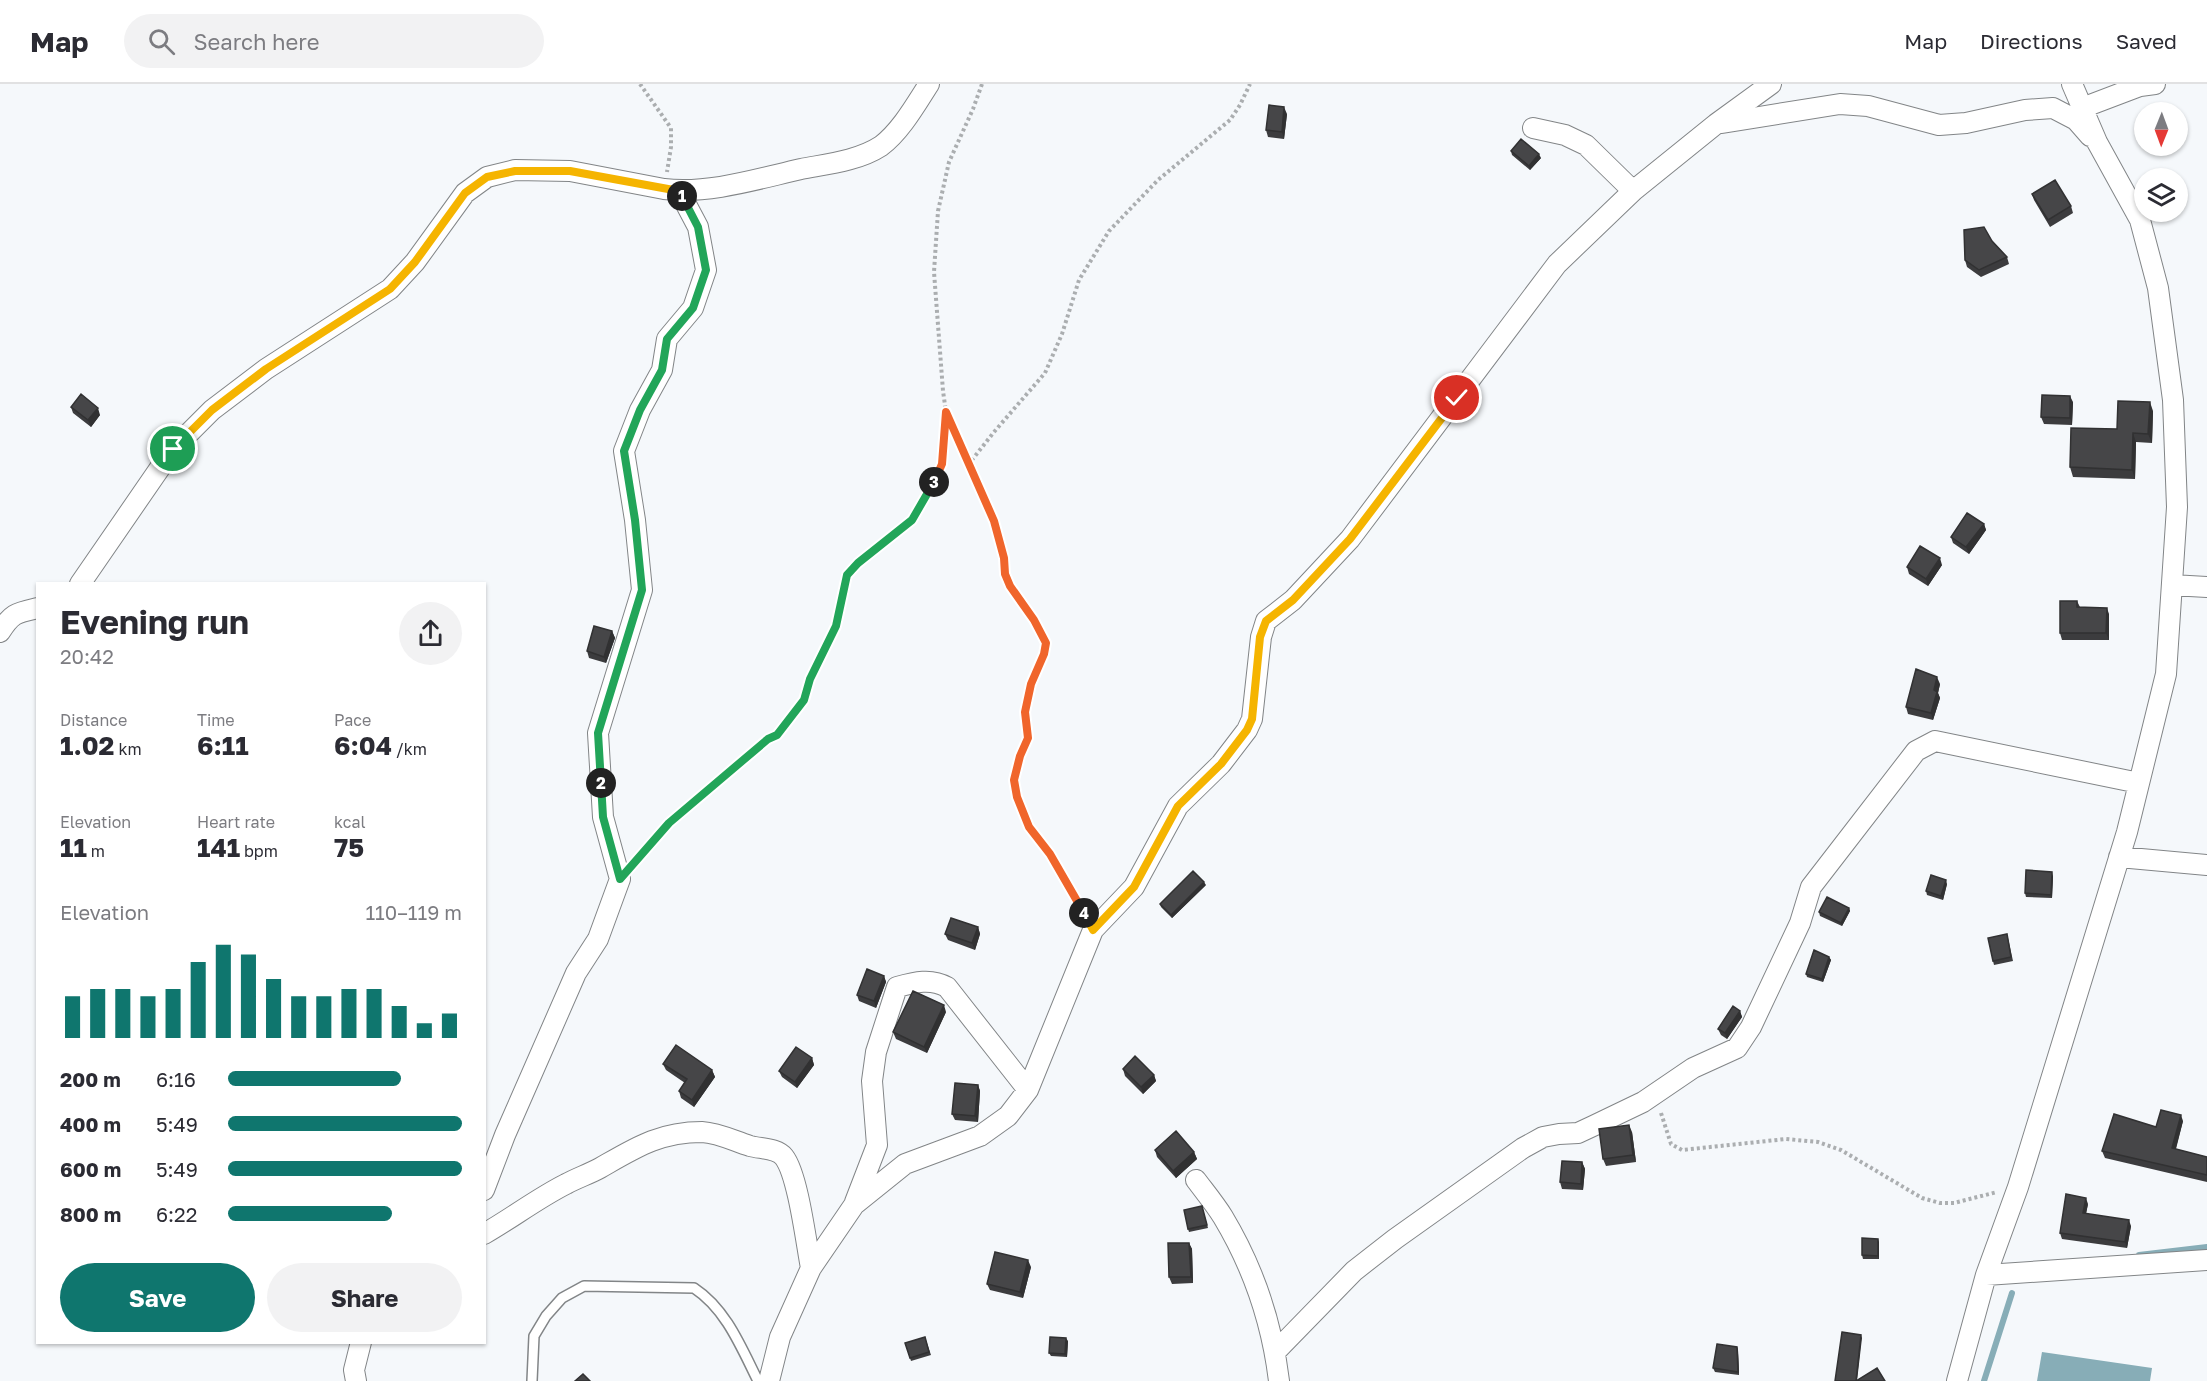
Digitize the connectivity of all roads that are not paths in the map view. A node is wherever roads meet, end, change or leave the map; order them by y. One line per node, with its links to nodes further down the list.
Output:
1 (929, 84): 9 (street)
2 (1771, 84): 6 (street)
3 (2072, 84): 5 (street)
4 (2155, 84): 5 (street)
5 (2082, 108): 8 (street)
6 (1716, 124): 8 (street); 10 (street)
7 (1533, 128): 10 (street)
8 (2097, 142): 12 (street)
9 (672, 190): 11 (street); 21 (street)
10 (1632, 191): 19 (street)
11 (81, 582)
12 (2172, 585): 13 (street); 16 (street)
13 (2207, 587)
14 (36, 609): 15 (street)
15 (0, 632)
16 (2139, 783): 17 (street); 28 (street)
17 (2119, 857): 18 (street); 26 (street)
18 (2207, 865)
19 (1028, 1090): 22 (street); 22 (street)
20 (1196, 1180): 28 (street)
21 (486, 1185)
22 (854, 1205): 25 (street)
23 (486, 1233): 25 (street)
24 (2207, 1260): 26 (street)
25 (811, 1268): 32 (street)
26 (1986, 1275): 34 (street)
27 (360, 1344): 29 (street)
28 (1276, 1351): 33 (street)
29 (350, 1378)
30 (532, 1381): 31 (lane)
31 (758, 1381)
32 (769, 1381)
33 (1279, 1381)
34 (1957, 1381)

